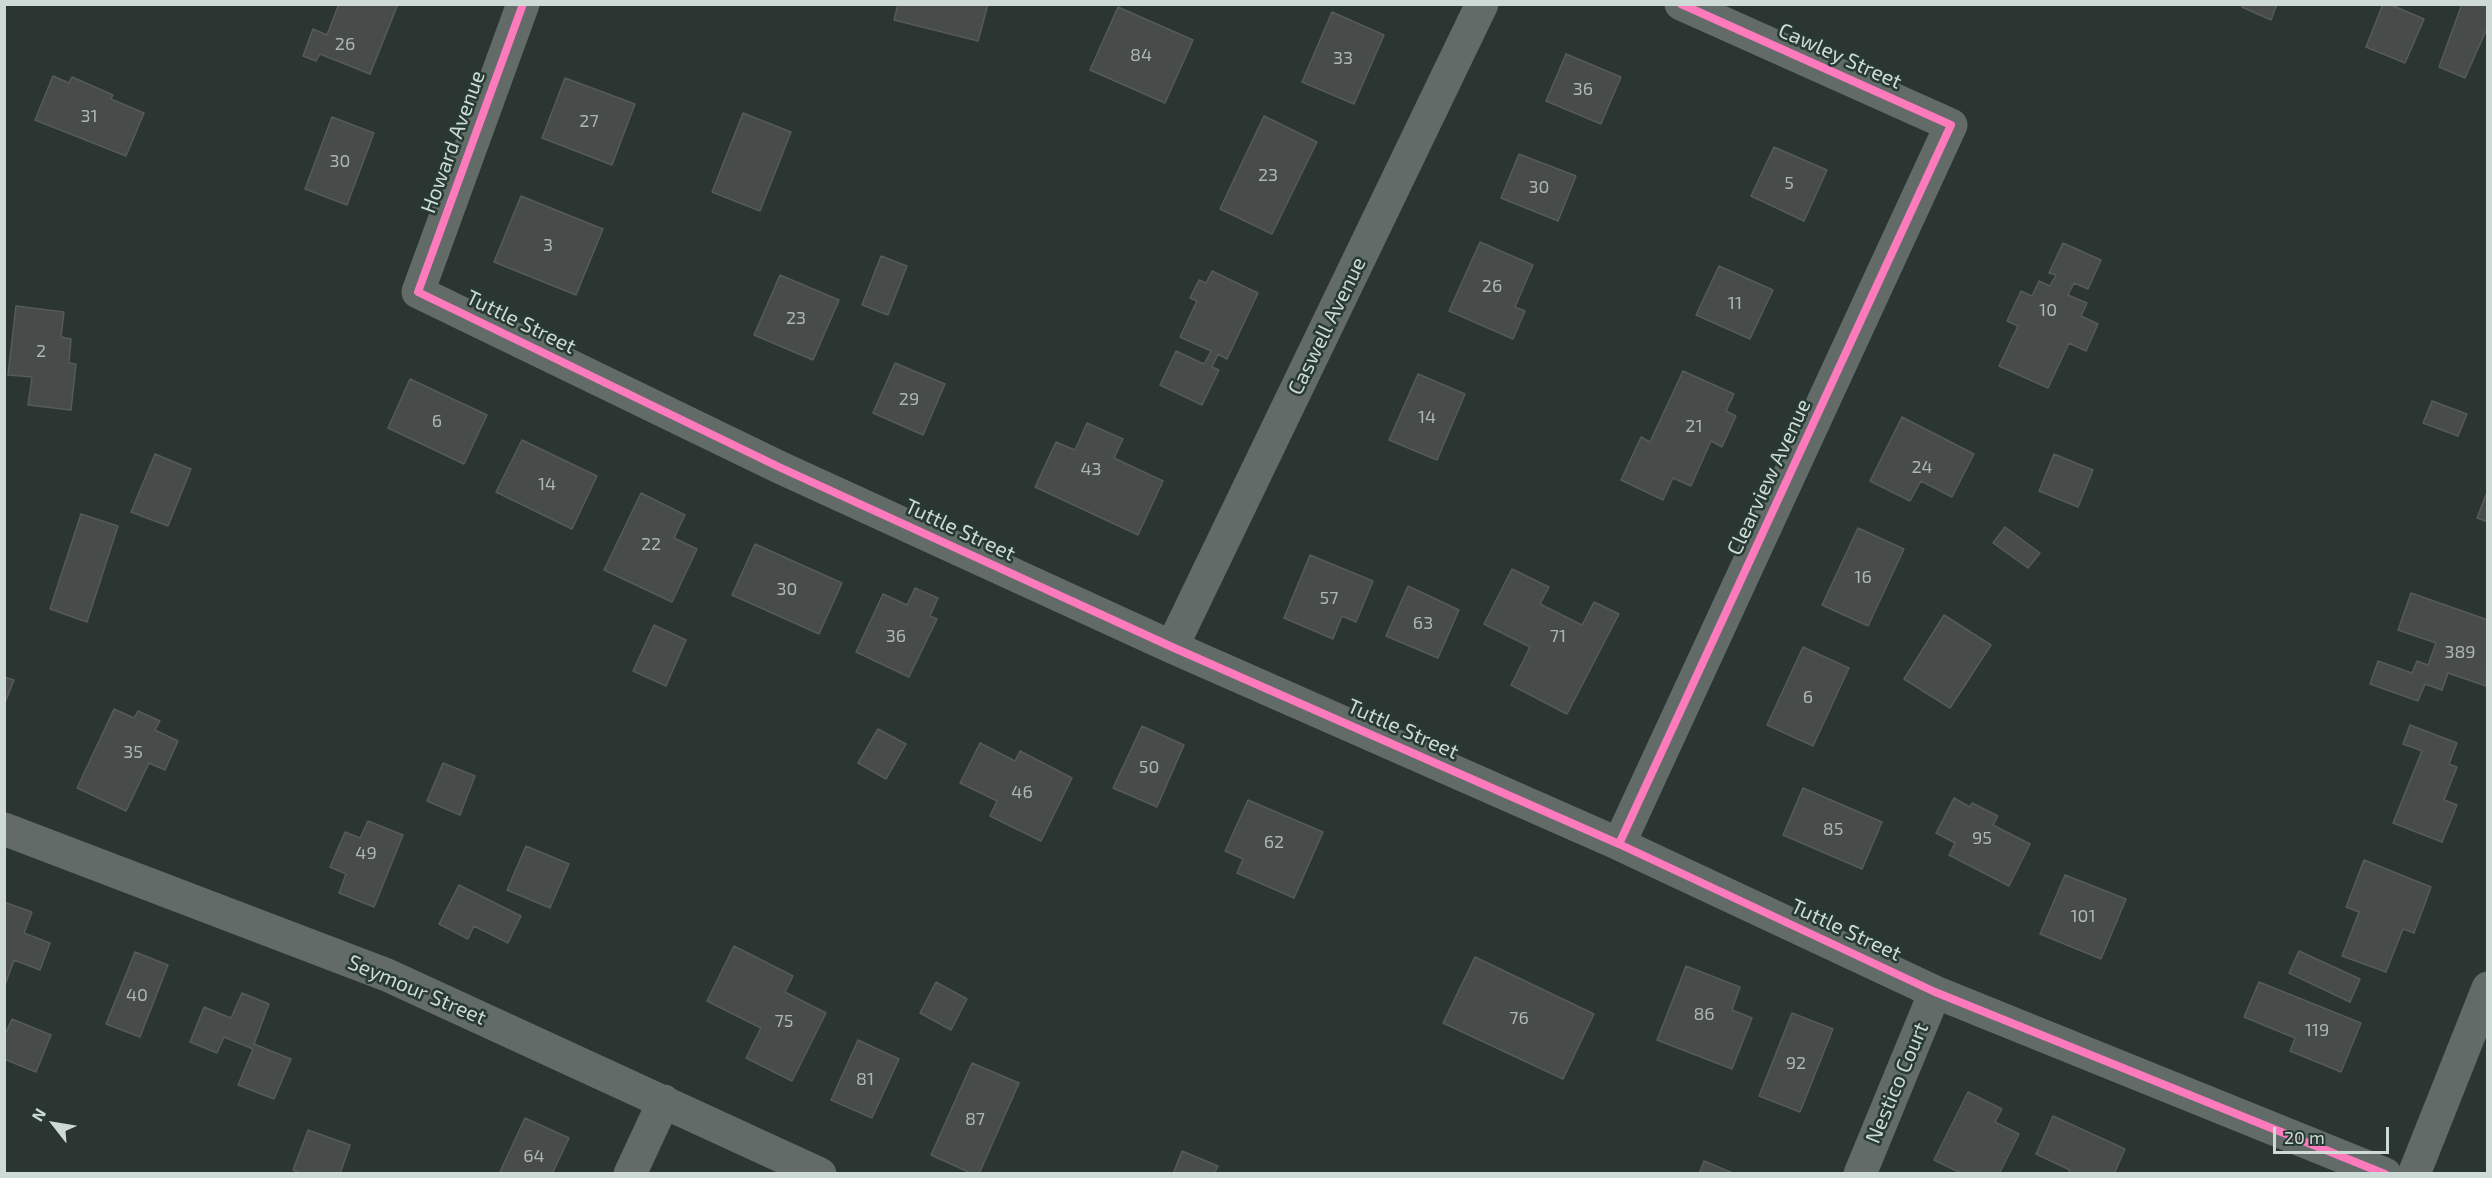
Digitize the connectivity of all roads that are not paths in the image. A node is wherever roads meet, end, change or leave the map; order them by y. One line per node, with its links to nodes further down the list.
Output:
1 (523, 4): 5 (street, Howard Avenue)
2 (1482, 4): 6 (street, Caswell Avenue)
3 (1681, 4): 4 (street, Cawley Street)
4 (1952, 125): 8 (street, Clearview Avenue)
5 (418, 292): 6 (street, Tuttle Street)
6 (1172, 647): 8 (street, Tuttle Street)
7 (4, 829): 11 (street, Seymour Street)
8 (1619, 844): 10 (street, Tuttle Street)
9 (2487, 988): 16 (street)
10 (1935, 992): 14 (street, Nestico Court); 15 (street, Tuttle Street)
11 (664, 1101): 12 (street); 13 (street, Seymour Street)
12 (630, 1173)
13 (820, 1173)
14 (1860, 1173)
15 (2385, 1173)
16 (2414, 1173)

